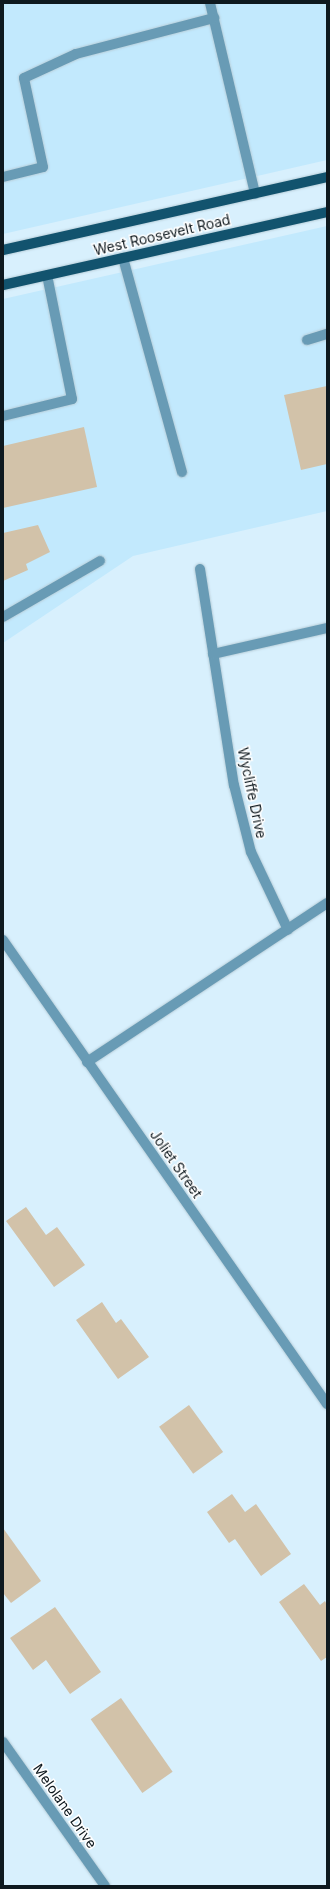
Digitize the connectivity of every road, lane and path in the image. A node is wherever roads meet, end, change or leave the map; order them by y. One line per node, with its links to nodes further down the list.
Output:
1 (210, 3): 2 (street)
2 (214, 18): 3 (street); 5 (street)
3 (3, 177)
4 (327, 177): 5 (main road, West Roosevelt Road)
5 (255, 194): 7 (main road, West Roosevelt Road)
6 (327, 212): 8 (main road, West Roosevelt Road)
7 (3, 250)
8 (123, 258): 9 (main road, West Roosevelt Road); 14 (street)
9 (47, 275): 10 (main road, West Roosevelt Road); 13 (street)
10 (3, 285)
11 (327, 334): 12 (street)
12 (307, 340)
13 (3, 416)
14 (182, 472)
15 (100, 561): 17 (street)
16 (200, 569): 19 (street, Wycliffe Drive)
17 (3, 616)
18 (327, 628): 19 (street)
19 (213, 654): 21 (street, Wycliffe Drive)
20 (327, 903): 21 (street)
21 (288, 930): 23 (street)
22 (3, 940): 23 (street, Joliet Street)
23 (88, 1062): 24 (street, Joliet Street)
24 (327, 1404)
25 (3, 1742): 26 (street, Melolane Drive)
26 (105, 1886)

